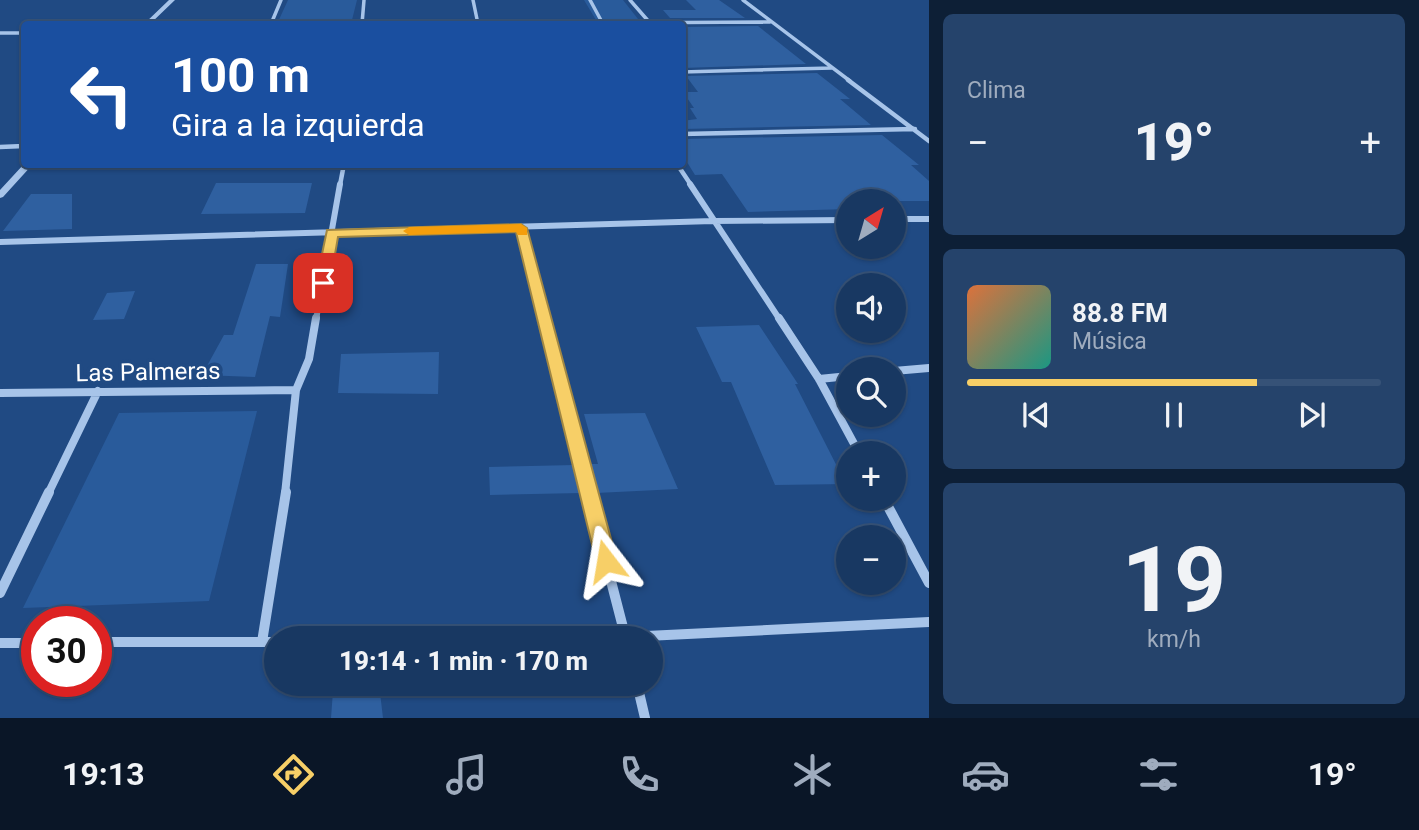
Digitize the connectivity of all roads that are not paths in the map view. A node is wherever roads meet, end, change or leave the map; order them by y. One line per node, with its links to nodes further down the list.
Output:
1 (172, 0): 8 (street)
2 (282, 0): 9 (street)
3 (364, 0): 10 (street)
4 (472, 0): 11 (street)
5 (590, 0): 12 (street)
6 (631, 0): 13 (street)
7 (743, 0): 14 (street)
8 (150, 21)
9 (272, 21)
10 (362, 21)
11 (477, 21)
12 (601, 21)
13 (648, 21)
14 (771, 22): 15 (street); 18 (street)
15 (686, 23)
16 (0, 33): 17 (street)
17 (21, 33)
18 (832, 68): 19 (street); 20 (street)
19 (686, 72)
20 (915, 130): 21 (street); 22 (street)
21 (686, 134)
22 (929, 141)
23 (21, 146): 24 (street)
24 (0, 147)
25 (25, 168): 28 (street)
26 (343, 168): 34 (street)
27 (680, 168): 32 (street)
28 (0, 195)
29 (906, 219): 30 (street)
30 (929, 219)
31 (836, 220): 32 (street)
32 (713, 221): 33 (street); 39 (street)
33 (521, 228): 34 (street); 48 (street)
34 (332, 233): 35 (street); 40 (street)
35 (0, 242)
36 (929, 368): 37 (street)
37 (906, 370)
38 (836, 377): 39 (street)
39 (820, 379): 43 (street)
40 (296, 390): 41 (street, Las Palmeras); 51 (street)
41 (99, 391): 42 (street, Las Palmeras); 46 (street)
42 (0, 393)
43 (853, 441)
44 (890, 511): 45 (street)
45 (929, 583)
46 (0, 593)
47 (929, 622): 49 (street)
48 (623, 626)
49 (663, 636)
50 (112, 642): 51 (street)
51 (262, 642)
52 (0, 643): 53 (street)
53 (21, 643)
54 (640, 696): 55 (street)
55 (645, 718)

